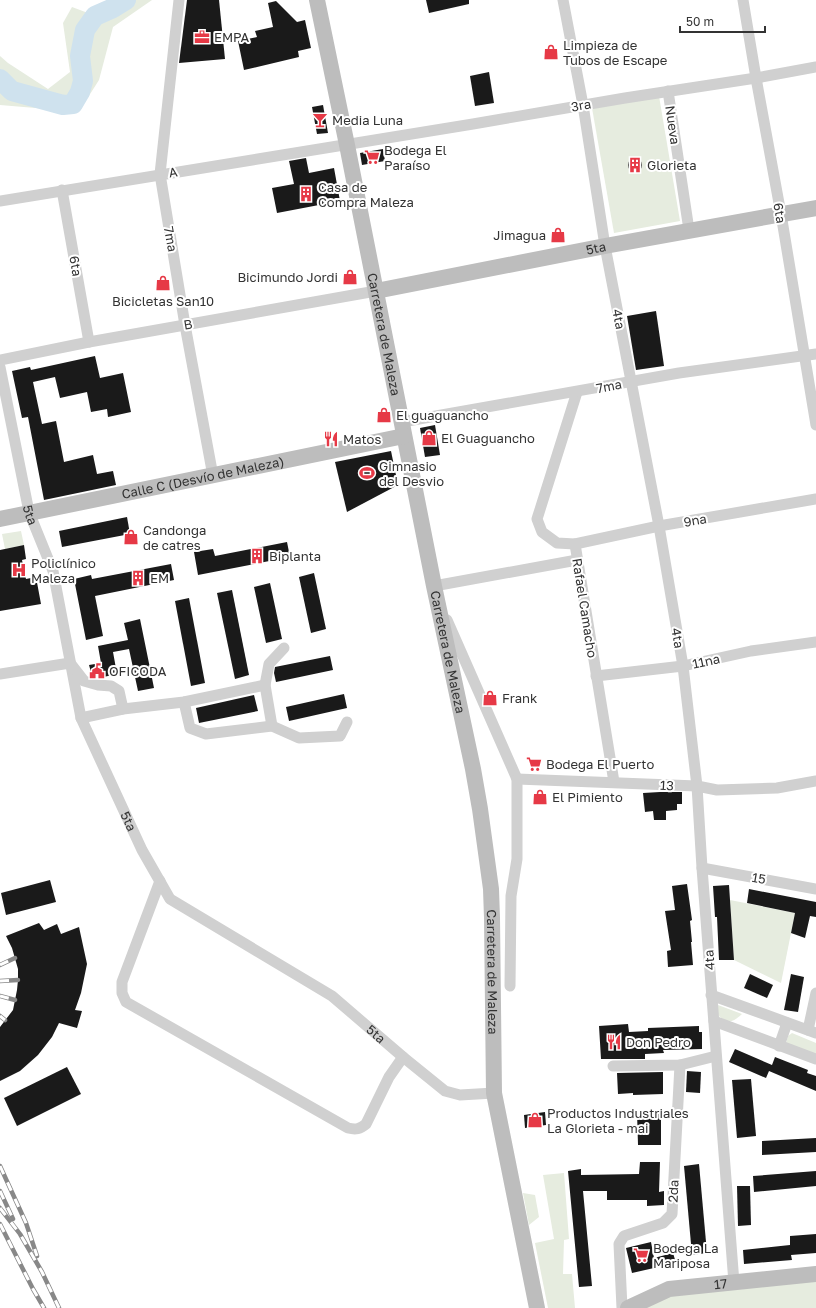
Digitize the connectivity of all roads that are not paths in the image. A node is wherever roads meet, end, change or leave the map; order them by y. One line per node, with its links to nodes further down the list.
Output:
1 (179, 0): 10 (street, 7ma)
2 (317, 0): 9 (main road, Carretera de Maleza)
3 (563, 0): 8 (street, 4ta)
4 (743, 0): 6 (street, 6ta)
5 (816, 67): 6 (street, 3ra)
6 (756, 78): 7 (street, 3ra); 14 (street, 6ta)
7 (668, 91): 8 (street, 3ra); 15 (street, Nueva)
8 (583, 105): 9 (street, 3ra); 16 (street, 4ta)
9 (347, 145): 10 (street, A); 17 (main road, Carretera de Maleza)
10 (160, 174): 11 (street, A); 18 (street, 7ma)
11 (62, 190): 12 (street, A); 19 (street, 6ta)
12 (0, 201)
13 (816, 208): 14 (main road, 5ta)
14 (781, 214): 15 (main road, 5ta); 21 (street, 6ta)
15 (689, 230): 16 (main road, 5ta)
16 (605, 246): 17 (main road, 5ta); 24 (street, 4ta)
17 (376, 291): 18 (street, B); 27 (main road, Carretera de Maleza)
18 (185, 325): 19 (street, B); 28 (street, 7ma)
19 (89, 342): 22 (street, B)
20 (816, 354): 21 (street, 7ma)
21 (804, 356): 24 (street, 7ma); 26 (street, 6ta)
22 (0, 360)
23 (0, 367): 30 (street, 5ta)
24 (632, 381): 25 (street, 7ma); 32 (street, 4ta)
25 (577, 392): 27 (street, 7ma); 33 (street, Rafael Camacho)
26 (816, 425)
27 (403, 429): 28 (main road, Calle C (Desvío de Maleza)); 35 (main road, Carretera de Maleza)
28 (213, 476): 30 (main road, Calle C (Desvío de Maleza))
29 (816, 499): 32 (street, 9na)
30 (29, 512): 31 (main road, Calle C (Desvío de Maleza)); 38 (street, 5ta)
31 (0, 518)
32 (659, 526): 33 (street, 9na); 39 (street, 4ta)
33 (575, 544): 34 (street, Rafael Camacho)
34 (577, 560): 35 (street); 41 (street, Rafael Camacho)
35 (436, 594): 48 (street); 67 (main road, Carretera de Maleza)
36 (816, 642): 39 (street, 11na)
37 (284, 648): 42 (street)
38 (70, 663): 40 (street); 44 (street); 45 (street, 5ta)
39 (683, 666): 41 (street, 11na); 51 (street, 4ta)
40 (0, 674)
41 (596, 676): 50 (street, Rafael Camacho)
42 (265, 685): 43 (street); 47 (street)
43 (184, 702): 44 (street); 47 (street)
44 (123, 710): 45 (street)
45 (81, 718): 53 (street, 5ta)
46 (347, 722): 47 (street)
47 (272, 726)
48 (517, 779): 50 (street, 13); 55 (street)
49 (816, 781): 51 (street, 13)
50 (614, 782): 51 (street, 13)
51 (698, 786): 52 (street, 4ta)
52 (702, 868): 54 (street, 15); 57 (street, 4ta)
53 (160, 881): 63 (street, 5ta); 63 (street)
54 (816, 889)
55 (510, 986)
56 (816, 993): 60 (street)
57 (711, 995): 58 (street, 4ta); 59 (street)
58 (714, 1021): 61 (street); 62 (street, 4ta)
59 (787, 1022): 60 (street); 61 (street)
60 (812, 1032)
61 (779, 1046): 64 (street)
62 (716, 1056): 65 (street); 69 (street, 4ta)
63 (403, 1057): 67 (street, 5ta)
64 (816, 1059)
65 (680, 1065): 66 (street); 71 (street, 2da)
66 (612, 1066)
67 (494, 1093): 70 (main road, Carretera de Maleza)
68 (816, 1274): 69 (main road, 17)
69 (734, 1283): 72 (main road, 17)
70 (537, 1308)
71 (622, 1308)
72 (628, 1308)

